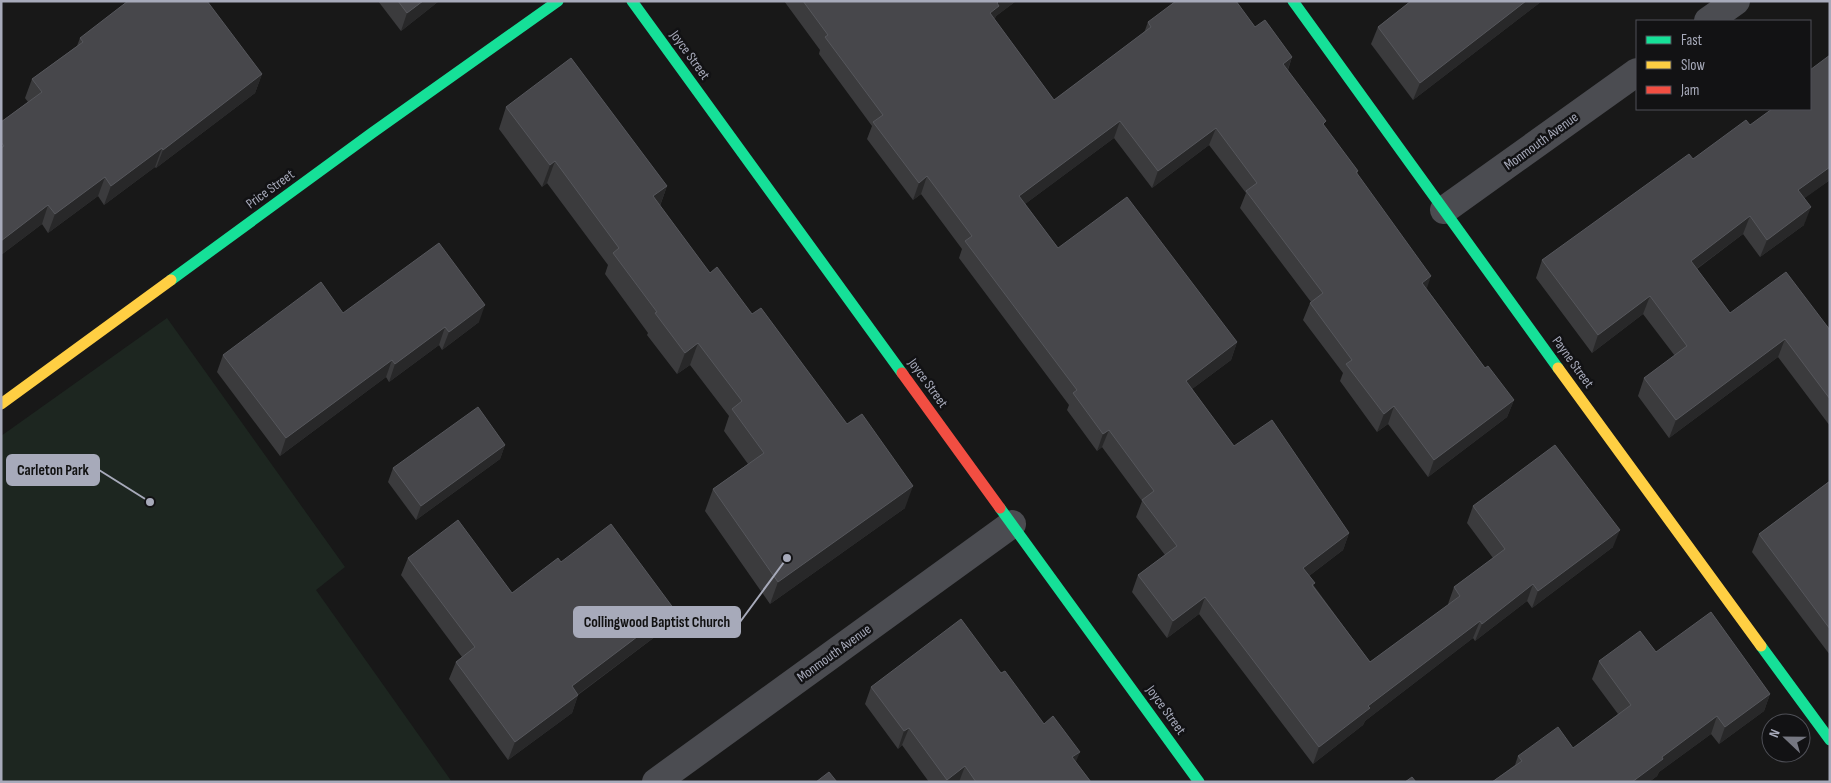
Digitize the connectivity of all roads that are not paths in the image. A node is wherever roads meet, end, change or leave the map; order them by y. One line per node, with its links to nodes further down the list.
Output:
1 (558, 1): 8 (street, Price Street)
2 (632, 1): 9 (street, Joyce Street)
3 (1293, 1): 7 (street, Payne Street)
4 (1736, 1): 5 (street)
5 (1709, 20)
6 (1636, 73): 7 (street, Monmouth Avenue)
7 (1444, 210): 10 (street, Payne Street)
8 (1, 404)
9 (1012, 524): 11 (street, Monmouth Avenue); 12 (street, Joyce Street)
10 (1830, 740)
11 (656, 782)
12 (1199, 782)

